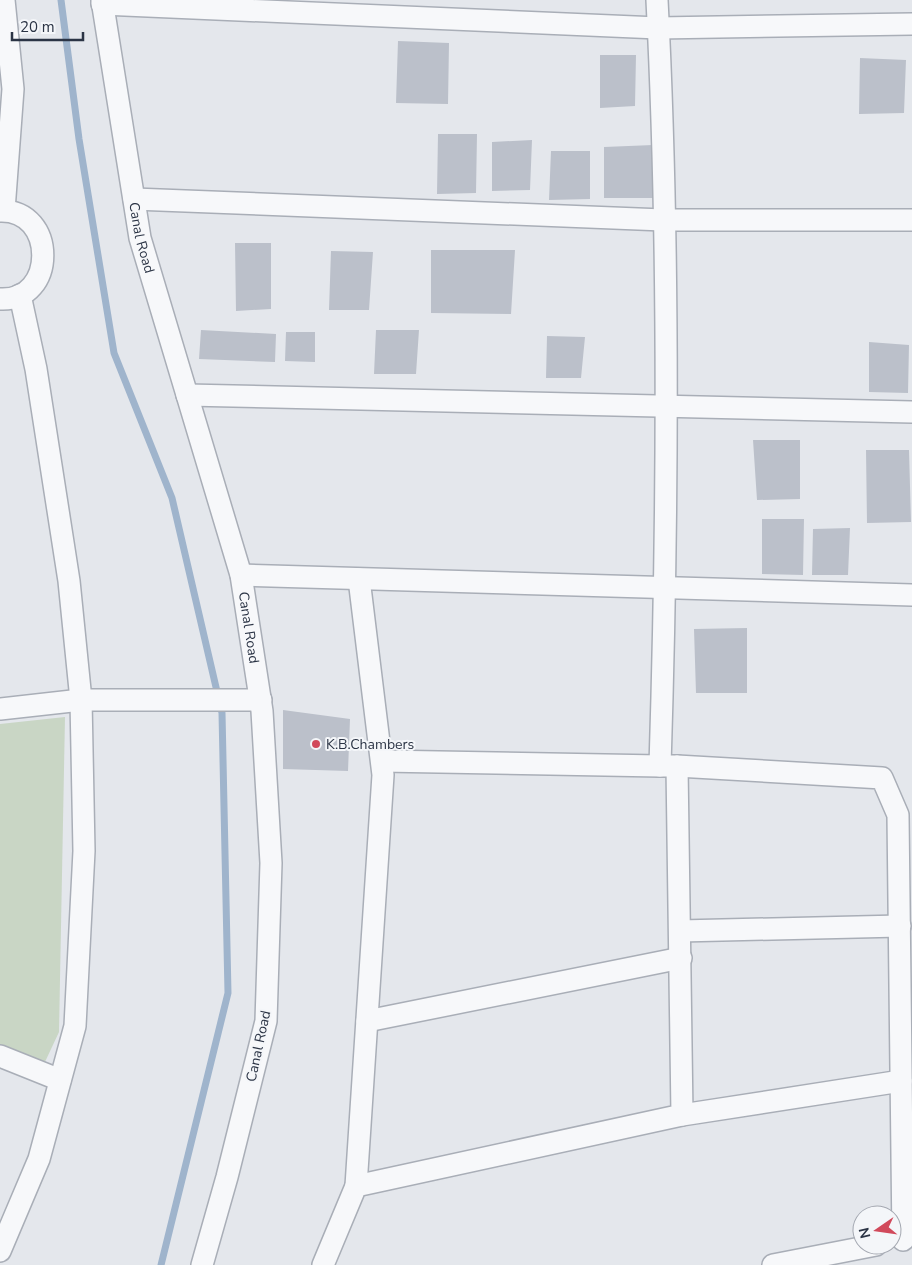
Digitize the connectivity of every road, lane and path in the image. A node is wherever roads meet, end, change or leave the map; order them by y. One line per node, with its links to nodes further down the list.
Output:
1 (4, 0): 6 (street)
2 (657, 0): 5 (street)
3 (102, 2): 5 (street); 7 (street, Canal Road)
4 (912, 24): 5 (street)
5 (658, 28): 9 (street)
6 (6, 110): 8 (street)
7 (134, 199): 9 (street); 12 (street, Canal Road)
8 (2, 210): 11 (street)
9 (663, 220): 10 (street); 13 (street)
10 (912, 220)
11 (10, 297): 19 (street)
12 (187, 395): 13 (street); 15 (street, Canal Road)
13 (666, 407): 14 (street); 17 (street)
14 (912, 412)
15 (241, 575): 16 (street); 20 (street, Canal Road)
16 (359, 579): 17 (street); 22 (street)
17 (665, 587): 18 (street); 23 (street)
18 (912, 595)
19 (81, 700): 20 (street); 21 (street); 29 (street)
20 (261, 700): 36 (street, Canal Road)
21 (0, 709)
22 (382, 761): 23 (street); 27 (street)
23 (668, 766): 24 (street); 25 (street)
24 (900, 926): 25 (street); 30 (street)
25 (680, 931): 26 (street)
26 (681, 958): 27 (street); 31 (street)
27 (367, 1021): 32 (street)
28 (0, 1056): 29 (street)
29 (60, 1080): 35 (street)
30 (901, 1081): 31 (street); 33 (street)
31 (682, 1115): 32 (street)
32 (356, 1186): 37 (street)
33 (902, 1205)
34 (852, 1250): 38 (street)
35 (0, 1251)
36 (202, 1265)
37 (323, 1265)
38 (773, 1265)

